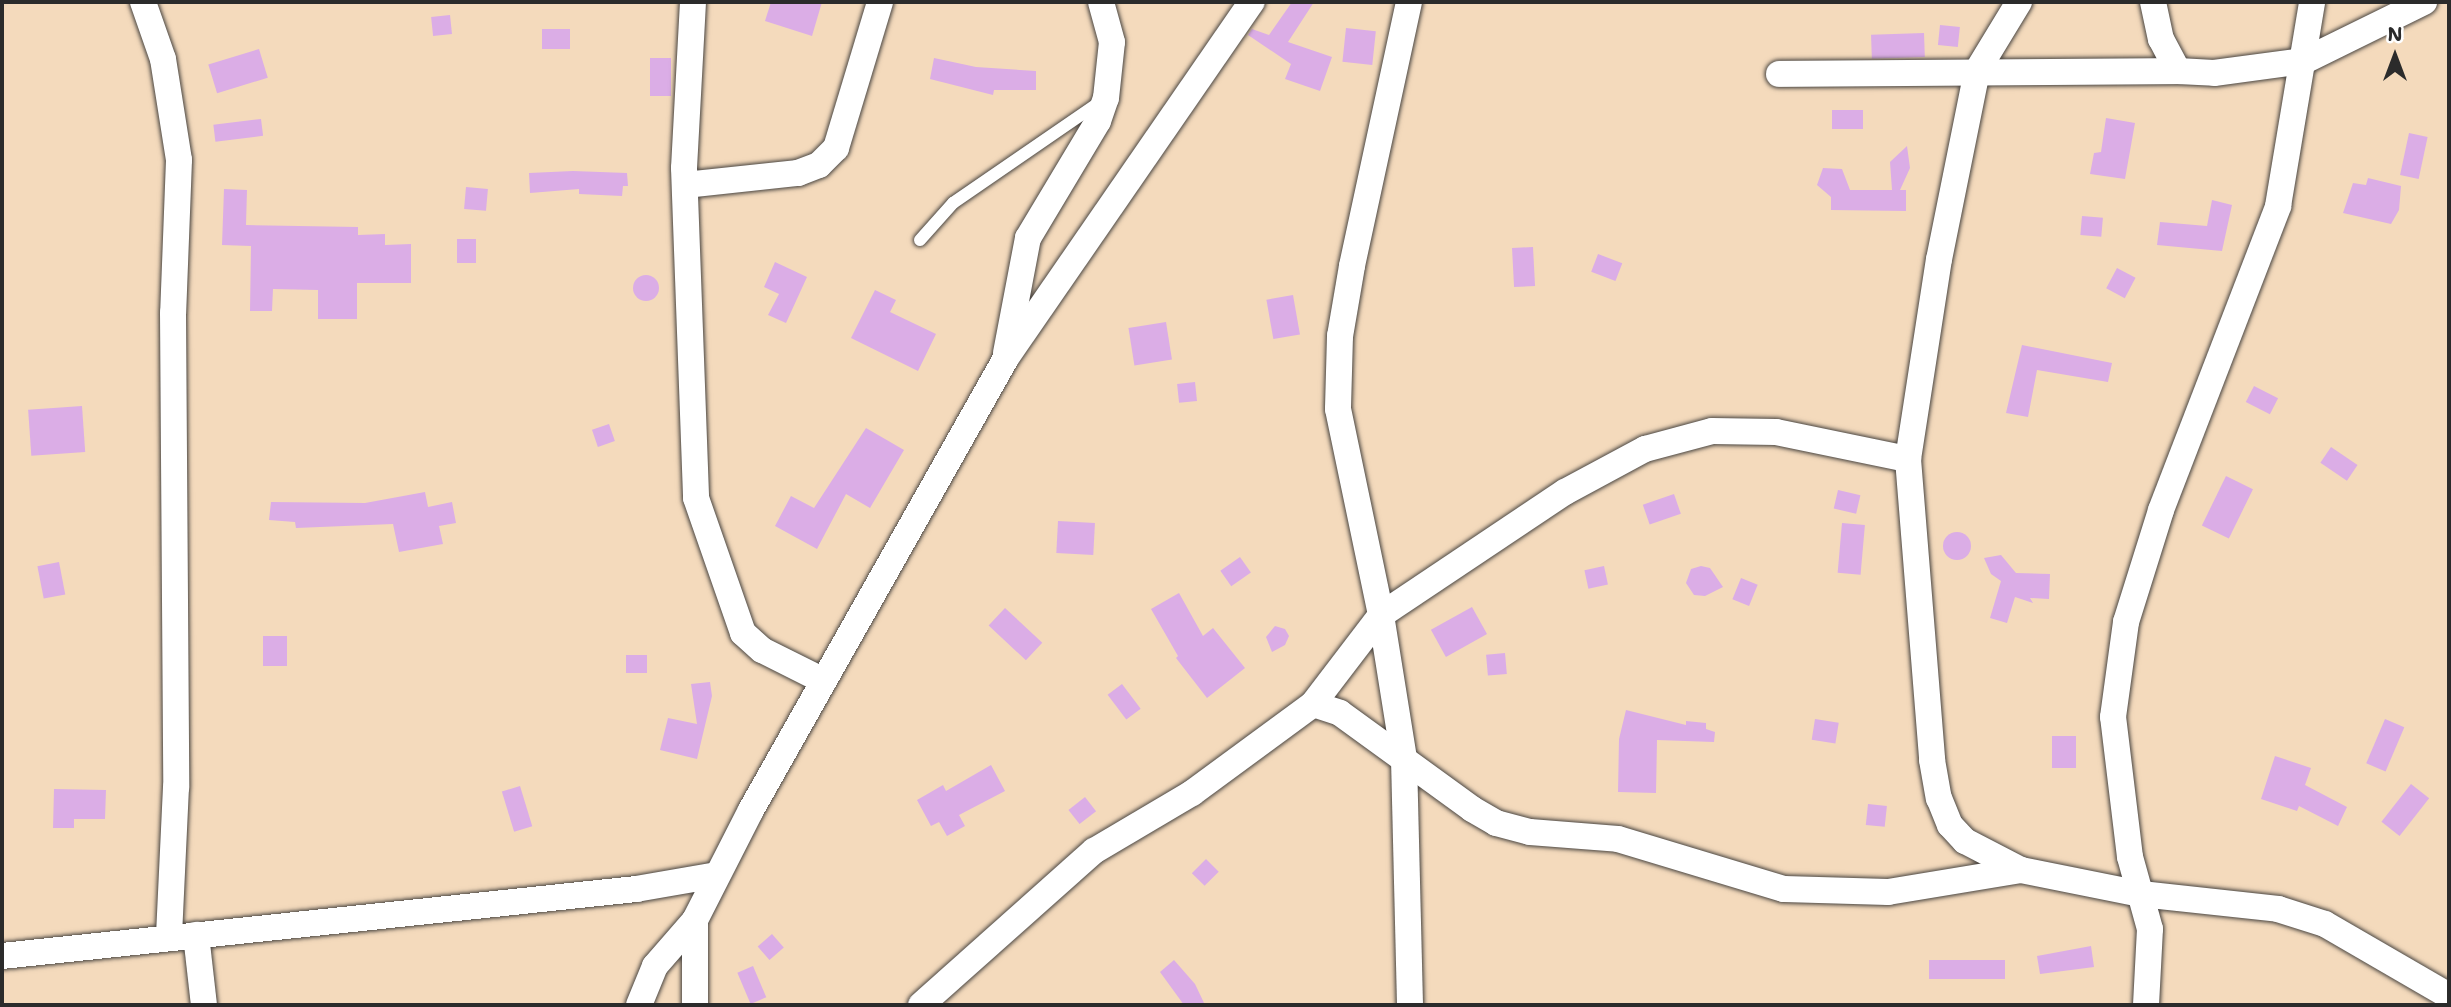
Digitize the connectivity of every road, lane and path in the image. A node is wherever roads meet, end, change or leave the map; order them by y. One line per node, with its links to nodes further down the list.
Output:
1 (143, 2): 29 (street)
2 (694, 2): 16 (street)
3 (880, 2): 16 (street)
4 (1101, 2): 15 (street)
5 (1252, 2): 18 (street)
6 (1409, 2): 20 (street)
7 (2019, 2): 12 (street)
8 (2153, 2): 13 (street)
9 (2312, 2): 11 (street)
10 (2424, 2): 11 (street)
11 (2304, 61): 13 (street); 26 (street)
12 (1978, 71): 13 (street); 14 (street); 19 (street)
13 (2178, 71)
14 (1779, 75)
15 (1106, 98): 17 (lane); 18 (street)
16 (685, 185): 21 (street)
17 (920, 240)
18 (1006, 358): 21 (street)
19 (1908, 460): 20 (street); 24 (street)
20 (1381, 615): 22 (street); 23 (street)
21 (824, 681): 25 (street)
22 (1313, 704): 23 (street); 35 (street)
23 (1405, 759): 24 (street); 36 (street)
24 (2021, 870): 26 (street)
25 (717, 875): 27 (street); 28 (street)
26 (2141, 894): 31 (street); 37 (street)
27 (695, 920): 33 (street); 34 (street)
28 (196, 934): 29 (street); 32 (street)
29 (169, 938): 30 (street)
30 (2, 956)
31 (2449, 996)
32 (204, 1005)
33 (639, 1005)
34 (695, 1005)
35 (921, 1005)
36 (1410, 1005)
37 (2146, 1005)

